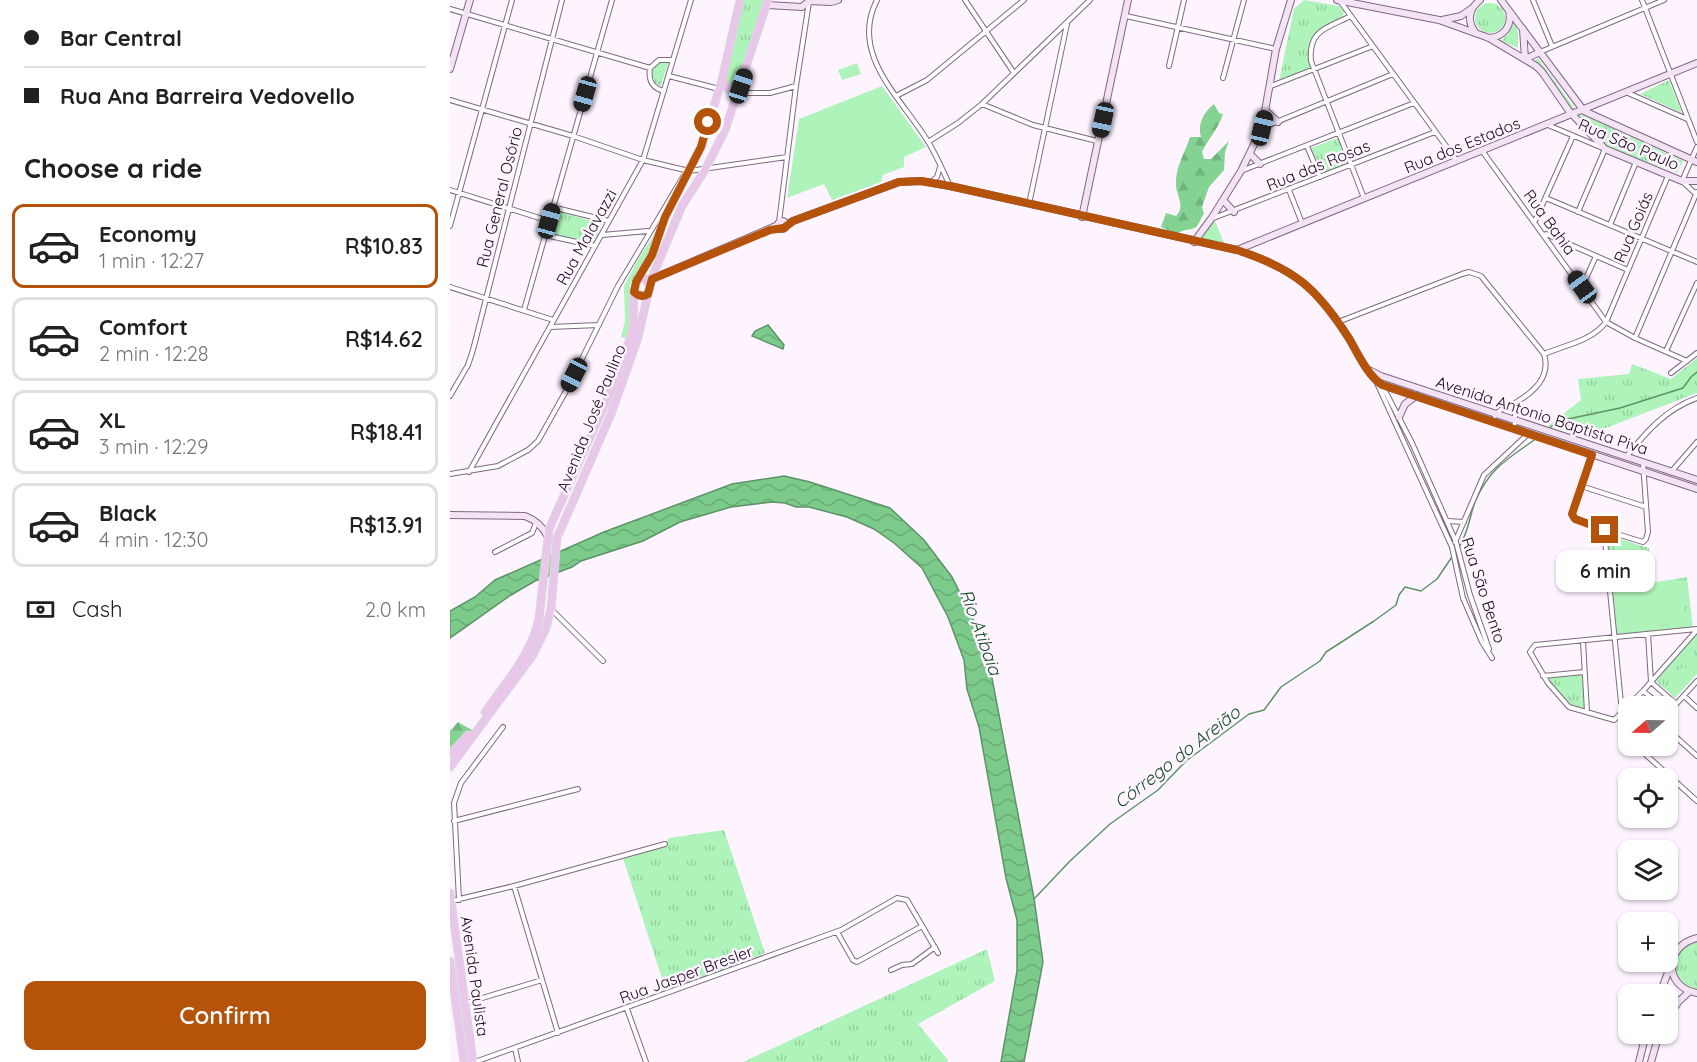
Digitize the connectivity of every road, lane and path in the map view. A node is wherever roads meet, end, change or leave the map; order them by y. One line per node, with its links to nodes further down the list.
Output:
1 (470, 0): 31 (main road)
2 (512, 0): 36 (street)
3 (562, 0): 43 (street, Rua General Osório)
4 (612, 0): 49 (street)
5 (691, 0): 52 (street, Rua Malavazzi)
6 (740, 0): 63 (main road, Avenida José Paulino)
7 (809, 0): 8 (main road); 23 (main road); 64 (street)
8 (838, 0)
9 (871, 0): 24 (street)
10 (965, 0): 39 (street)
11 (1013, 0): 27 (street)
12 (1024, 0): 27 (street)
13 (1090, 0): 35 (street)
14 (1128, 0): 32 (main road)
15 (1184, 0): 37 (street)
16 (1244, 0): 44 (street)
17 (1291, 0): 48 (main road)
18 (1339, 0): 22 (main road); 33 (street)
19 (1533, 0): 47 (street)
20 (1642, 0): 29 (street)
21 (1664, 0): 29 (street)
22 (1349, 1): 28 (main road)
23 (767, 2): 68 (main road, Avenida José Paulino)
24 (876, 2): 70 (street)
25 (1477, 2): 34 (main road); 40 (main road)
26 (1503, 4): 38 (main road); 42 (main road)
27 (1018, 5): 39 (street)
28 (1363, 5): 33 (street); 34 (main road)
29 (1645, 8): 47 (street); 60 (street)
30 (450, 9): 31 (street)
31 (466, 14): 36 (street); 56 (main road)
32 (1126, 16): 37 (street); 89 (main road)
33 (1351, 16): 46 (street); 57 (street)
34 (1439, 20): 40 (main road)
35 (1067, 22): 41 (street); 45 (street)
36 (504, 26): 43 (street); 75 (street)
37 (1177, 28): 44 (street); 54 (street)
38 (1523, 29): 50 (main road); 51 (main road)
39 (986, 31): 58 (street); 70 (street)
40 (1477, 34): 42 (main road)
41 (1054, 35): 45 (street); 58 (street)
42 (1489, 38): 51 (main road)
43 (552, 39): 49 (street); 81 (street, Rua General Osório)
44 (1233, 40): 48 (street); 62 (street)
45 (1065, 42): 83 (street)
46 (1373, 46): 57 (street); 59 (street)
47 (1552, 46): 50 (street)
48 (1276, 49): 65 (main road)
49 (598, 52): 55 (street); 87 (street)
50 (1540, 52): 51 (main road); 77 (main road)
51 (1524, 59): 78 (main road)
52 (674, 60): 55 (street); 61 (street, Rua Malavazzi)
53 (1697, 63): 60 (main road, Rua dos Estados)
54 (1169, 66)
55 (650, 68): 67 (street)
56 (450, 69)
57 (1314, 70): 65 (street); 72 (street)
58 (1014, 73): 74 (street)
59 (1393, 74): 72 (street); 73 (street)
60 (1670, 75): 69 (main road, Rua dos Estados); 79 (street)
61 (669, 76): 66 (street); 67 (street, Rua Malavazzi)
62 (1224, 78)
63 (722, 80): 66 (main road, Avenida José Paulino); 68 (main road)
64 (796, 86): 68 (street); 96 (street)
65 (1270, 86): 76 (main road)
66 (719, 89): 105 (main road, Avenida José Paulino)
67 (664, 91): 97 (street, Rua Malavazzi)
68 (738, 93): 104 (main road, Avenida José Paulino)
69 (1628, 93): 77 (main road, Rua dos Estados); 79 (street)
70 (896, 96): 90 (street)
71 (450, 100): 75 (street)
72 (1326, 101): 80 (street); 86 (street)
73 (1414, 103): 85 (street); 86 (street)
74 (982, 104): 83 (street); 90 (street)
75 (483, 111): 81 (street); 115 (street)
76 (1266, 111): 80 (main road); 84 (main road)
77 (1584, 111): 78 (main road, Rua dos Estados); 98 (main road)
78 (1573, 115): 82 (main road, Rua dos Estados); 93 (main road)
79 (1687, 119): 91 (street)
80 (1278, 122): 84 (street)
81 (531, 124): 87 (street); 122 (street, Rua General Osório)
82 (1548, 125): 88 (street, Rua São Paulo); 94 (main road, Rua dos Estados)
83 (1045, 128): 89 (street); 120 (street)
84 (1262, 128): 95 (main road)
85 (1435, 132): 99 (street); 102 (street, Rua das Rosas)
86 (1339, 133): 92 (street); 102 (street)
87 (573, 136): 97 (street); 121 (street)
88 (1573, 136): 93 (street, Rua São Paulo); 118 (street)
89 (1098, 141): 125 (main road)
90 (928, 142): 103 (street)
91 (1697, 144): 98 (street)
92 (1307, 146): 101 (street); 108 (street)
93 (1605, 149): 100 (main road, Rua São Paulo); 124 (street)
94 (1483, 152): 99 (main road, Rua dos Estados); 129 (street, Rua Bahia)
95 (1250, 154): 101 (main road); 106 (main road)
96 (787, 156): 104 (street); 131 (street)
97 (643, 160): 105 (street); 128 (street, Rua Malavazzi)
98 (1694, 161): 109 (street)
99 (1457, 162): 117 (main road, Rua dos Estados)
100 (1636, 162): 107 (main road, Rua São Paulo); 132 (street)
101 (1260, 164): 106 (street)
102 (1351, 165): 108 (street, Rua das Rosas); 117 (street)
103 (940, 166): 111 (street); 112 (street)
104 (705, 170): 105 (street); 148 (main road, Avenida José Paulino)
105 (689, 171): 134 (street); 148 (main road, Avenida José Paulino)
106 (1241, 171): 119 (main road)
107 (1668, 176): 109 (main road, Rua São Paulo); 138 (street, Rua Goiás)
108 (1320, 177): 114 (street, Rua das Rosas)
109 (1682, 181): 110 (main road); 116 (street, Rua São Paulo)
110 (1697, 181)
111 (931, 182): 112 (main road, Rua São Bento); 131 (main road, Rua São Bento)
112 (950, 186): 120 (main road, Rua São Bento)
113 (450, 190): 115 (street)
114 (1289, 190): 123 (street, Rua das Rosas); 130 (street)
115 (459, 193): 122 (street); 133 (street)
116 (1697, 194): 143 (street)
117 (1364, 198): 130 (main road, Rua dos Estados)
118 (1546, 198): 124 (street); 129 (street)
119 (1223, 200): 123 (main road); 126 (main road)
120 (1029, 205): 125 (main road, Rua São Bento)
121 (552, 207): 127 (street); 128 (street)
122 (509, 209): 127 (street); 153 (street, Rua General Osório)
123 (1234, 212): 126 (street, Rua das Rosas)
124 (1578, 212): 132 (street)
125 (1082, 217): 140 (main road, Rua São Bento)
126 (1210, 219): 140 (main road)
127 (549, 221): 136 (street)
128 (609, 221): 137 (street, Rua Malavazzi)
129 (1535, 221): 135 (street, Rua Bahia)
130 (1302, 223): 139 (main road, Rua dos Estados)
131 (782, 224): 148 (main road)
132 (1610, 225): 138 (street)
133 (450, 226)
134 (649, 231): 137 (street); 158 (street)
135 (1544, 233): 144 (street); 151 (street, Rua Bahia)
136 (545, 235): 141 (street); 154 (street)
137 (601, 235): 141 (street, Rua Malavazzi)
138 (1641, 239): 143 (street); 147 (street, Rua Goiás)
139 (1259, 241): 142 (main road, Rua dos Estados); 145 (main road)
140 (1194, 242): 142 (main road, Rua São Bento)
141 (595, 246): 155 (street, Rua Malavazzi)
142 (1237, 250): 145 (main road, Rua São Bento)
143 (1672, 252): 146 (street); 160 (street)
144 (1596, 256): 147 (street); 151 (street)
145 (1259, 258): 156 (main road, Rua São Bento)
146 (1697, 262)
147 (1628, 270): 157 (street, Rua Goiás)
148 (647, 283): 152 (main road, Avenida José Paulino); 152 (main road); 206 (main road, Avenida José Paulino)
149 (1697, 283): 161 (street)
150 (450, 286): 153 (street)
151 (1582, 287): 157 (street, Rua Bahia)
152 (634, 292): 200 (main road, Avenida José Paulino)
153 (486, 298): 154 (street); 168 (street, Rua General Osório)
154 (524, 310): 155 (street)
155 (553, 320): 159 (street, Rua Malavazzi)
156 (1338, 322): 163 (street); 166 (main road, Rua São Bento)
157 (1606, 322): 160 (street, Rua Bahia); 163 (street)
158 (600, 324): 159 (street); 188 (street)
159 (550, 327): 188 (street, Rua Malavazzi)
160 (1635, 338): 161 (street, Rua Bahia)
161 (1666, 351): 164 (street, Rua Bahia)
162 (1697, 353): 164 (street)
163 (1544, 354): 171 (street)
164 (1688, 361): 165 (street)
165 (1671, 373)
166 (1374, 374): 167 (main road, Rua São Bento); 172 (main road, Avenida Antonio Baptista Piva); 178 (street, Rua São Bento)
167 (1382, 385): 169 (main road, Avenida Antonio Baptista Piva); 174 (street, Rua São Bento)
168 (450, 396)
169 (1416, 396): 174 (main road); 175 (main road, Avenida Antonio Baptista Piva)
170 (1697, 398): 185 (street)
171 (1515, 403): 173 (street); 176 (street)
172 (1486, 411): 173 (main road, Avenida Antonio Baptista Piva); 175 (main road)
173 (1496, 414): 176 (main road, Avenida Antonio Baptista Piva); 177 (street)
174 (1399, 417): 178 (street, Rua São Bento)
175 (1483, 419): 177 (main road, Avenida Antonio Baptista Piva)
176 (1515, 420): 179 (street); 180 (main road, Avenida Antonio Baptista Piva)
177 (1494, 422): 179 (main road, Avenida Antonio Baptista Piva)
178 (1401, 428): 196 (street, Rua São Bento); 202 (street, Rua São Bento)
179 (1513, 428): 181 (main road, Avenida Antonio Baptista Piva)
180 (1558, 434): 183 (main road); 185 (main road, Avenida Antonio Baptista Piva)
181 (1535, 436): 183 (main road, Avenida Antonio Baptista Piva); 198 (street)
182 (1697, 442): 187 (street)
183 (1556, 443): 184 (main road, Avenida Antonio Baptista Piva)
184 (1592, 455): 189 (main road, Avenida Antonio Baptista Piva); 192 (street)
185 (1626, 457): 186 (main road, Avenida Antonio Baptista Piva)
186 (1643, 462): 187 (main road, Avenida Antonio Baptista Piva); 189 (street)
187 (1671, 471): 191 (main road, Avenida Antonio Baptista Piva)
188 (469, 472): 190 (street)
189 (1644, 472): 193 (main road, Avenida Antonio Baptista Piva); 194 (street)
190 (450, 474)
191 (1697, 480)
192 (1581, 486): 194 (street); 199 (street)
193 (1697, 489)
194 (1646, 507): 199 (street)
195 (450, 515): 197 (main road)
196 (1447, 521): 198 (street); 201 (street, Rua São Bento)
197 (536, 522): 200 (main road); 203 (street)
198 (1465, 522): 201 (street)
199 (1605, 530): 211 (street)
200 (548, 537): 230 (main road, Avenida José Paulino)
201 (1456, 542): 202 (street); 204 (street, Rua São Bento)
202 (1452, 547): 205 (street, Rua São Bento)
203 (495, 552)
204 (1470, 595): 205 (street); 205 (street, Rua São Bento)
205 (1463, 598)
206 (551, 609): 207 (street); 208 (main road, Avenida José Paulino)
207 (562, 621): 208 (street); 213 (street)
208 (546, 628): 233 (main road, Avenida José Paulino)
209 (1697, 630): 210 (street); 217 (street)
210 (1648, 634): 211 (street); 217 (street)
211 (1615, 637): 212 (street); 219 (street)
212 (1582, 641): 214 (street); 215 (street)
213 (603, 661)
214 (1584, 672): 215 (street); 226 (street)
215 (1544, 676): 226 (street)
216 (1697, 681): 223 (street)
217 (1651, 682): 218 (street); 222 (street)
218 (1643, 691): 220 (street); 221 (street)
219 (1621, 696)
220 (1638, 696)
221 (1649, 696)
222 (1667, 696)
223 (1684, 696): 224 (street); 225 (street)
224 (1678, 702)
225 (1697, 708)
226 (1587, 712): 227 (street)
227 (1618, 716)
228 (503, 727): 236 (street)
229 (1678, 739): 232 (street)
230 (451, 754)
231 (1647, 756): 235 (street)
232 (1697, 756)
233 (450, 767)
234 (578, 789): 236 (street)
235 (1697, 801)
236 (454, 821): 239 (street)
237 (665, 844): 238 (street)
238 (514, 886): 239 (street); 249 (street)
239 (453, 898): 253 (main road, Avenida Paulista)
240 (922, 926): 241 (street, Rua Jasper Bresler); 241 (street); 243 (street)
241 (837, 932): 254 (street, Rua Jasper Bresler)
242 (1697, 938): 244 (main road)
243 (935, 947): 245 (street); 247 (street)
244 (1678, 949)
245 (938, 953)
246 (450, 961): 259 (main road, Avenida Paulista)
247 (891, 970)
248 (1673, 972): 250 (main road)
249 (542, 980): 253 (street); 255 (street)
250 (1689, 992): 251 (main road); 252 (main road)
251 (1697, 993)
252 (1678, 1002)
253 (465, 1003): 260 (main road, Avenida Paulista)
254 (627, 1009): 255 (street, Rua Jasper Bresler); 262 (street)
255 (558, 1033): 258 (street, Rua Jasper Bresler)
256 (1644, 1044): 263 (main road)
257 (1656, 1044): 264 (main road)
258 (515, 1048): 260 (street, Rua Jasper Bresler); 261 (street)
259 (464, 1062)
260 (474, 1062)
261 (518, 1062)
262 (646, 1062)
263 (1639, 1062)
264 (1651, 1062)

